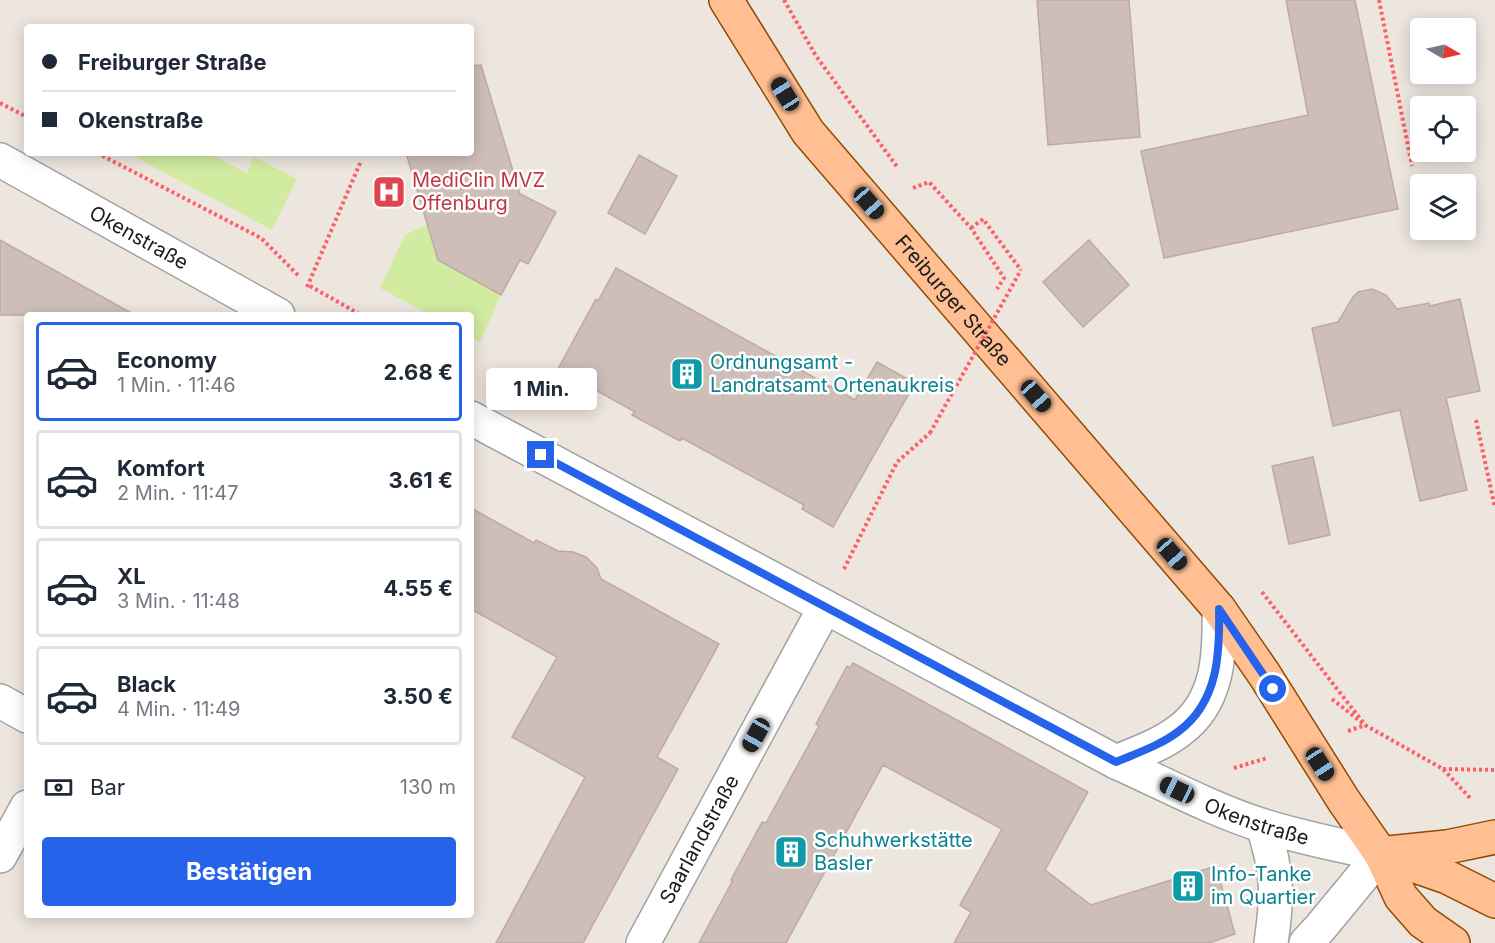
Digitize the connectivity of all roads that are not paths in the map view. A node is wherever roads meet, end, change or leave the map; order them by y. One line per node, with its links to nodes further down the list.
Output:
1 (726, 0): 6 (main road, Freiburger Straße)
2 (0, 160): 3 (street, Okenstraße)
3 (273, 312)
4 (474, 420): 5 (street, Okenstraße)
5 (825, 608): 9 (street, Okenstraße); 16 (street, Saarlandstraße)
6 (1219, 609): 9 (street); 13 (main road, Freiburger Straße)
7 (0, 701): 8 (street)
8 (24, 714)
9 (1116, 762): 11 (street, Okenstraße)
10 (24, 812): 14 (street)
11 (1263, 826): 13 (street, Okenstraße); 17 (street)
12 (1495, 837): 13 (main road)
13 (1381, 854): 15 (main road, Okenstraße); 18 (street); 19 (main road)
14 (0, 856)
15 (1495, 901)
16 (643, 943)
17 (1271, 943)
18 (1306, 943)
19 (1453, 943)

